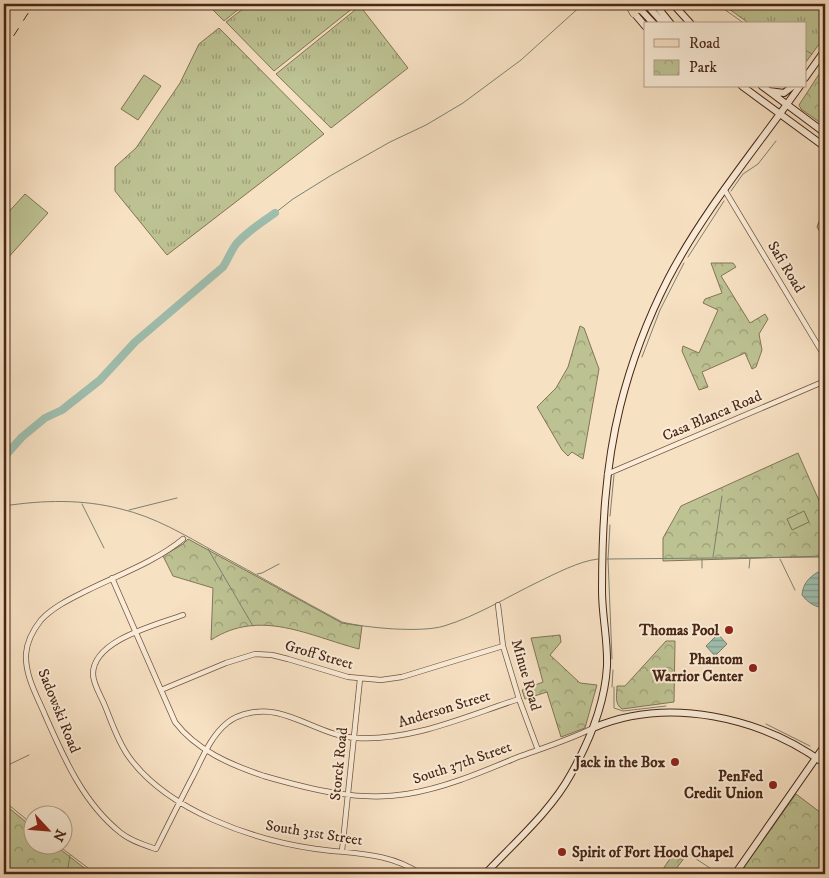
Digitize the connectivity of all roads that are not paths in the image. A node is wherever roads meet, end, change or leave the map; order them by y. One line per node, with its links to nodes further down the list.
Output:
1 (630, 4): 4 (main road)
2 (655, 4): 10 (street)
3 (673, 4): 11 (street)
4 (641, 6): 5 (street); 6 (street); 7 (street); 8 (street); 9 (street)
5 (645, 22)
6 (653, 22)
7 (657, 22)
8 (661, 22)
9 (667, 22)
10 (668, 22)
11 (689, 22)
12 (825, 50): 13 (street)
13 (806, 77)
14 (745, 88): 20 (street)
15 (764, 88): 18 (street)
16 (790, 88): 18 (street)
17 (799, 88): 19 (street)
18 (768, 91): 19 (street)
19 (786, 106): 20 (street); 21 (street)
20 (780, 115): 22 (street); 23 (street)
21 (825, 133)
22 (825, 147)
23 (724, 190): 24 (street, Safi Road); 26 (street)
24 (825, 357)
25 (825, 381): 26 (street, Casa Blanca Road)
26 (608, 474): 36 (street)
27 (183, 539): 28 (street, Sadowski Road)
28 (112, 578): 31 (street, South 37th Street); 45 (street, Sadowski Road)
29 (498, 605): 32 (street, Minue Road)
30 (183, 615): 31 (street, South 31st Street)
31 (136, 633): 34 (street, South 37th Street); 44 (street, South 31st Street)
32 (503, 646): 33 (street, Groff Street); 35 (street, Minue Road)
33 (360, 679): 34 (street, Groff Street); 37 (street, Storck Road)
34 (161, 690): 39 (street, South 37th Street)
35 (518, 699): 37 (street, Anderson Street); 40 (street, Minue Road)
36 (593, 728): 40 (street, South 37th Street); 41 (street, South 37th Street); 48 (street)
37 (354, 738): 39 (street, Anderson Street); 43 (street, Storck Road)
38 (825, 745): 41 (street)
39 (206, 750): 43 (street, South 37th Street); 44 (street, Anderson Street)
40 (538, 750): 43 (street, South 37th Street)
41 (816, 758): 42 (street, South 37th Street); 49 (street)
42 (825, 764)
43 (348, 795): 46 (street, Storck Road)
44 (179, 802): 45 (street, Anderson Street); 46 (street, South 31st Street)
45 (156, 849)
46 (342, 850): 47 (street, South 31st Street)
47 (421, 874)
48 (485, 874)
49 (734, 874)

